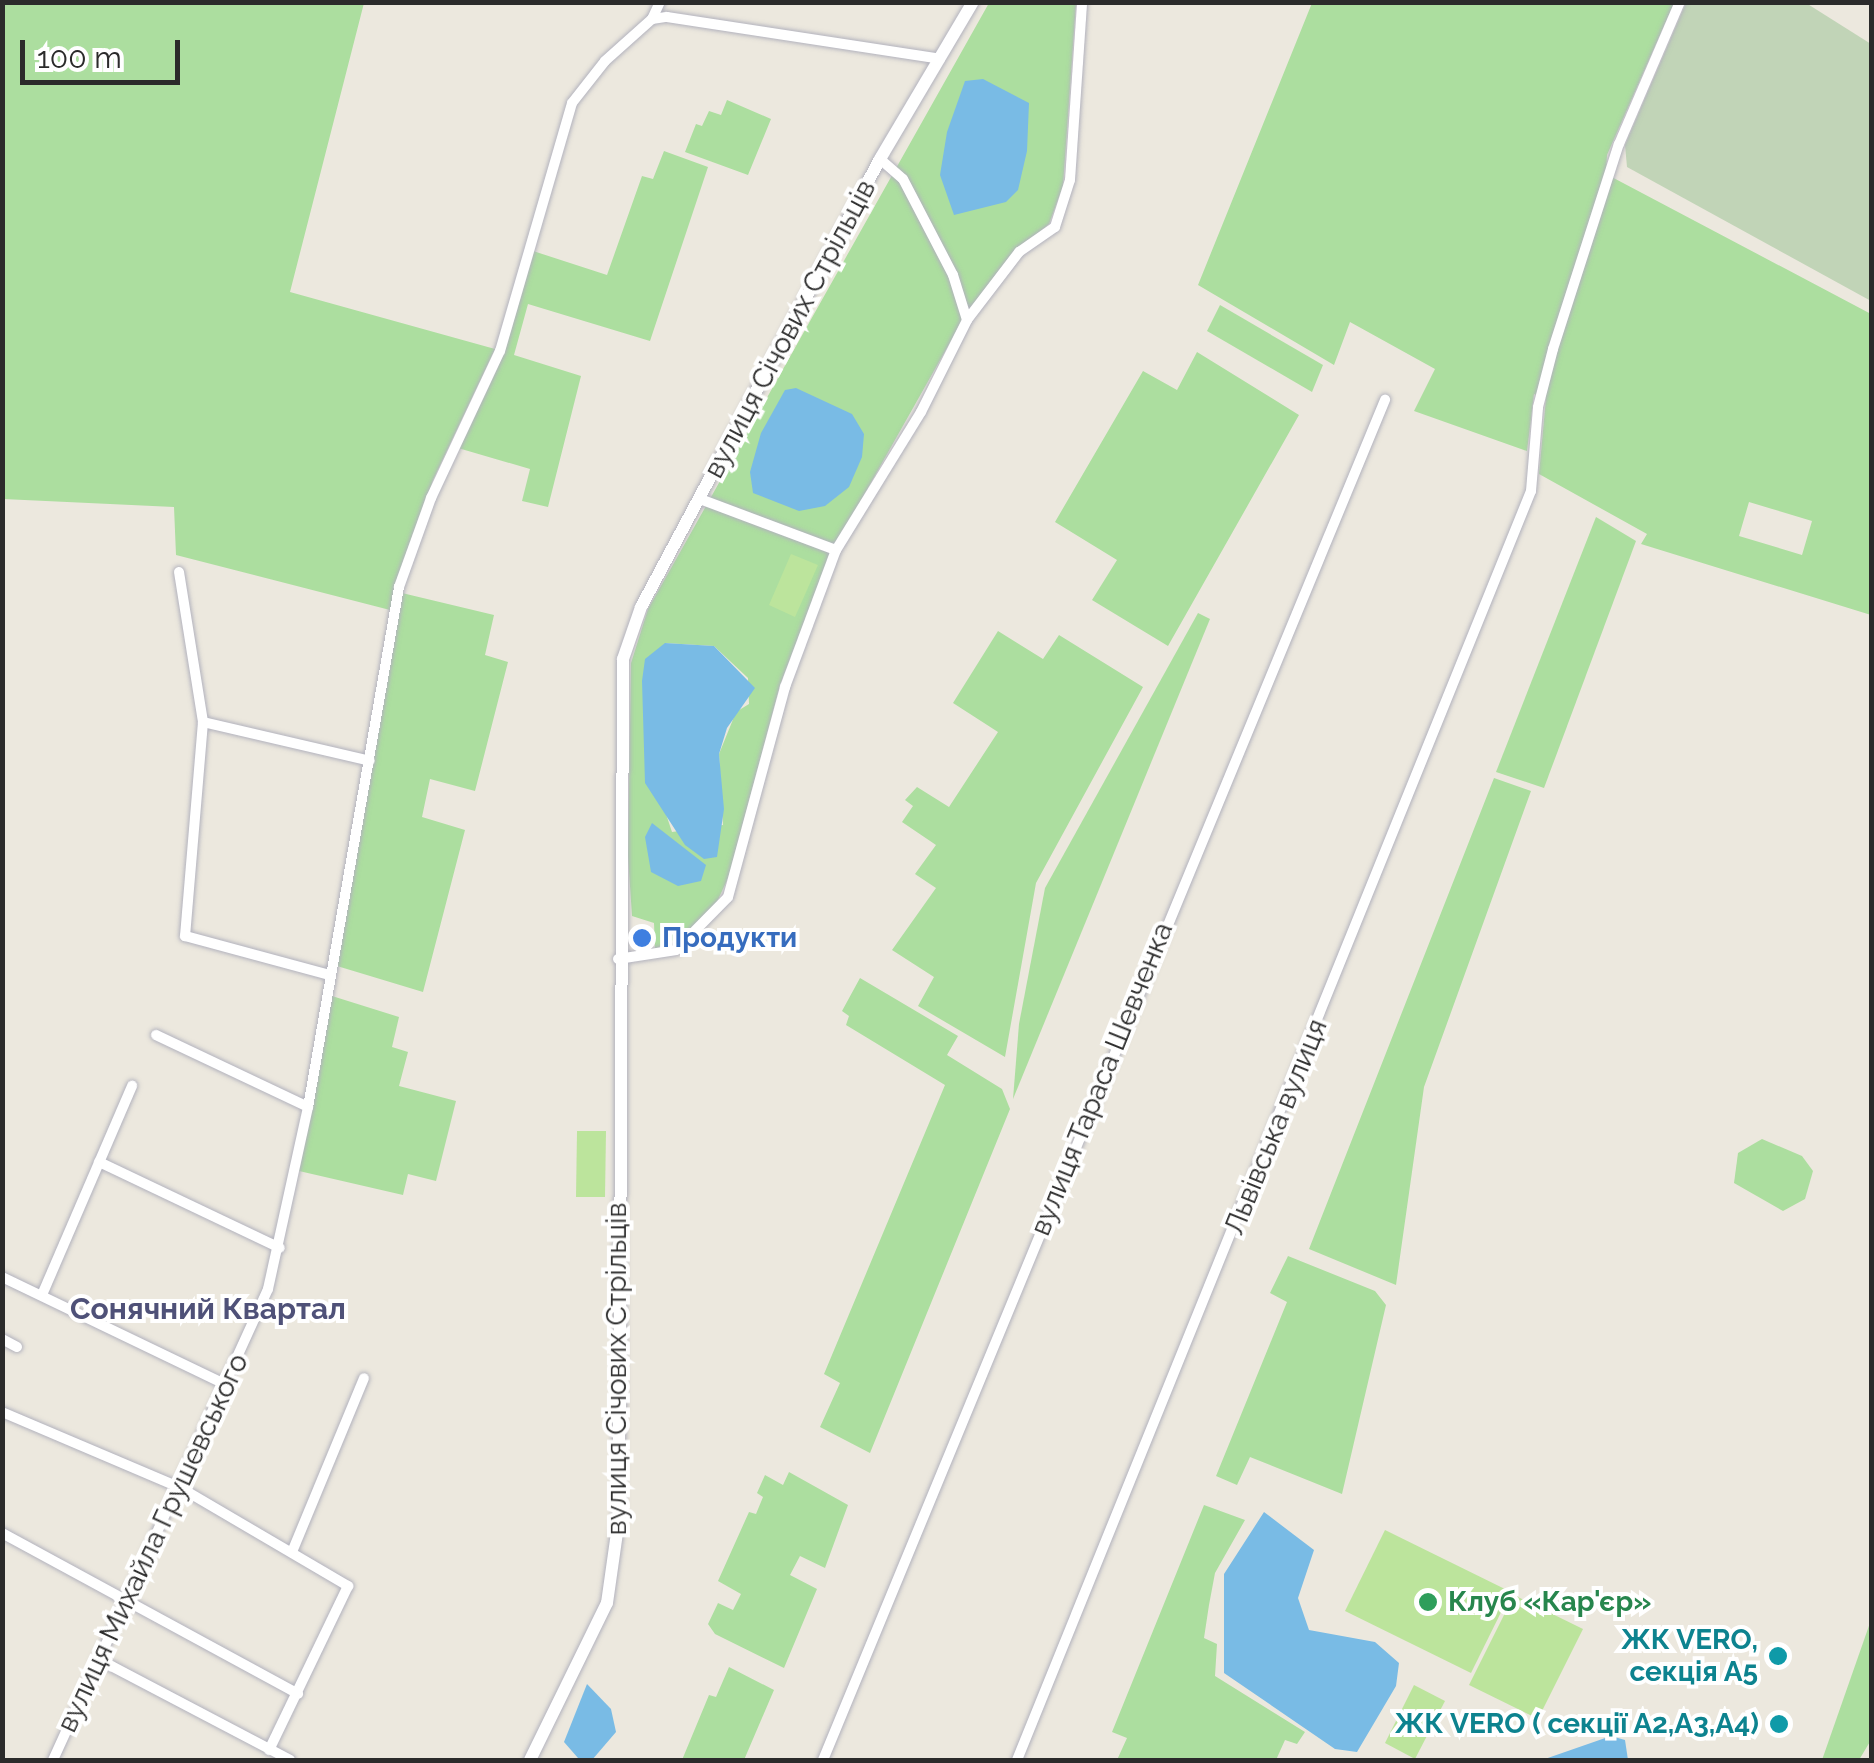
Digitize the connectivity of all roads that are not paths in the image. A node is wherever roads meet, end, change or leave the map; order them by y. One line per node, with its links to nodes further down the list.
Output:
1 (660, 2): 5 (street)
2 (972, 2): 6 (street, вулиця Січових Стрільців)
3 (1082, 2): 8 (street)
4 (1680, 2): 40 (street, Львівська вулиця)
5 (652, 20): 6 (street); 14 (street, вулиця Михайла Грушевського)
6 (940, 59): 7 (street, вулиця Січових Стрільців)
7 (880, 159): 8 (street, вулиця Січових Стрільців); 10 (street, вулиця Січових Стрільців)
8 (967, 320): 11 (street)
9 (1385, 400): 39 (street, вулиця Тараса Шевченка)
10 (700, 498): 11 (street, вулиця Січових Стрільців); 15 (street, вулиця Січових Стрільців)
11 (836, 550): 15 (street)
12 (178, 572): 13 (street)
13 (204, 722): 14 (street); 16 (street)
14 (370, 762): 16 (street, вулиця Михайла Грушевського)
15 (618, 959): 38 (street, вулиця Січових Стрільців)
16 (330, 975): 19 (street, вулиця Михайла Грушевського)
17 (156, 1035): 19 (street)
18 (132, 1086): 20 (street)
19 (308, 1107): 21 (street, вулиця Михайла Грушевського)
20 (99, 1162): 21 (street); 23 (street)
21 (280, 1248): 27 (street, вулиця Михайла Грушевського)
22 (2, 1277): 23 (street)
23 (42, 1295): 27 (street)
24 (2, 1339): 25 (street)
25 (17, 1347)
26 (364, 1378): 31 (street)
27 (228, 1386): 29 (street, вулиця Михайла Грушевського)
28 (2, 1412): 29 (street)
29 (182, 1488): 31 (street); 32 (street, вулиця Михайла Грушевського)
30 (2, 1534): 32 (street)
31 (292, 1552): 34 (street)
32 (127, 1601): 33 (street, вулиця Михайла Грушевського); 34 (street)
33 (98, 1659): 35 (street); 36 (street, вулиця Михайла Грушевського)
34 (298, 1694): 35 (street)
35 (269, 1750): 37 (street)
36 (54, 1760)
37 (290, 1760)
38 (530, 1760)
39 (824, 1760)
40 (1017, 1760)

